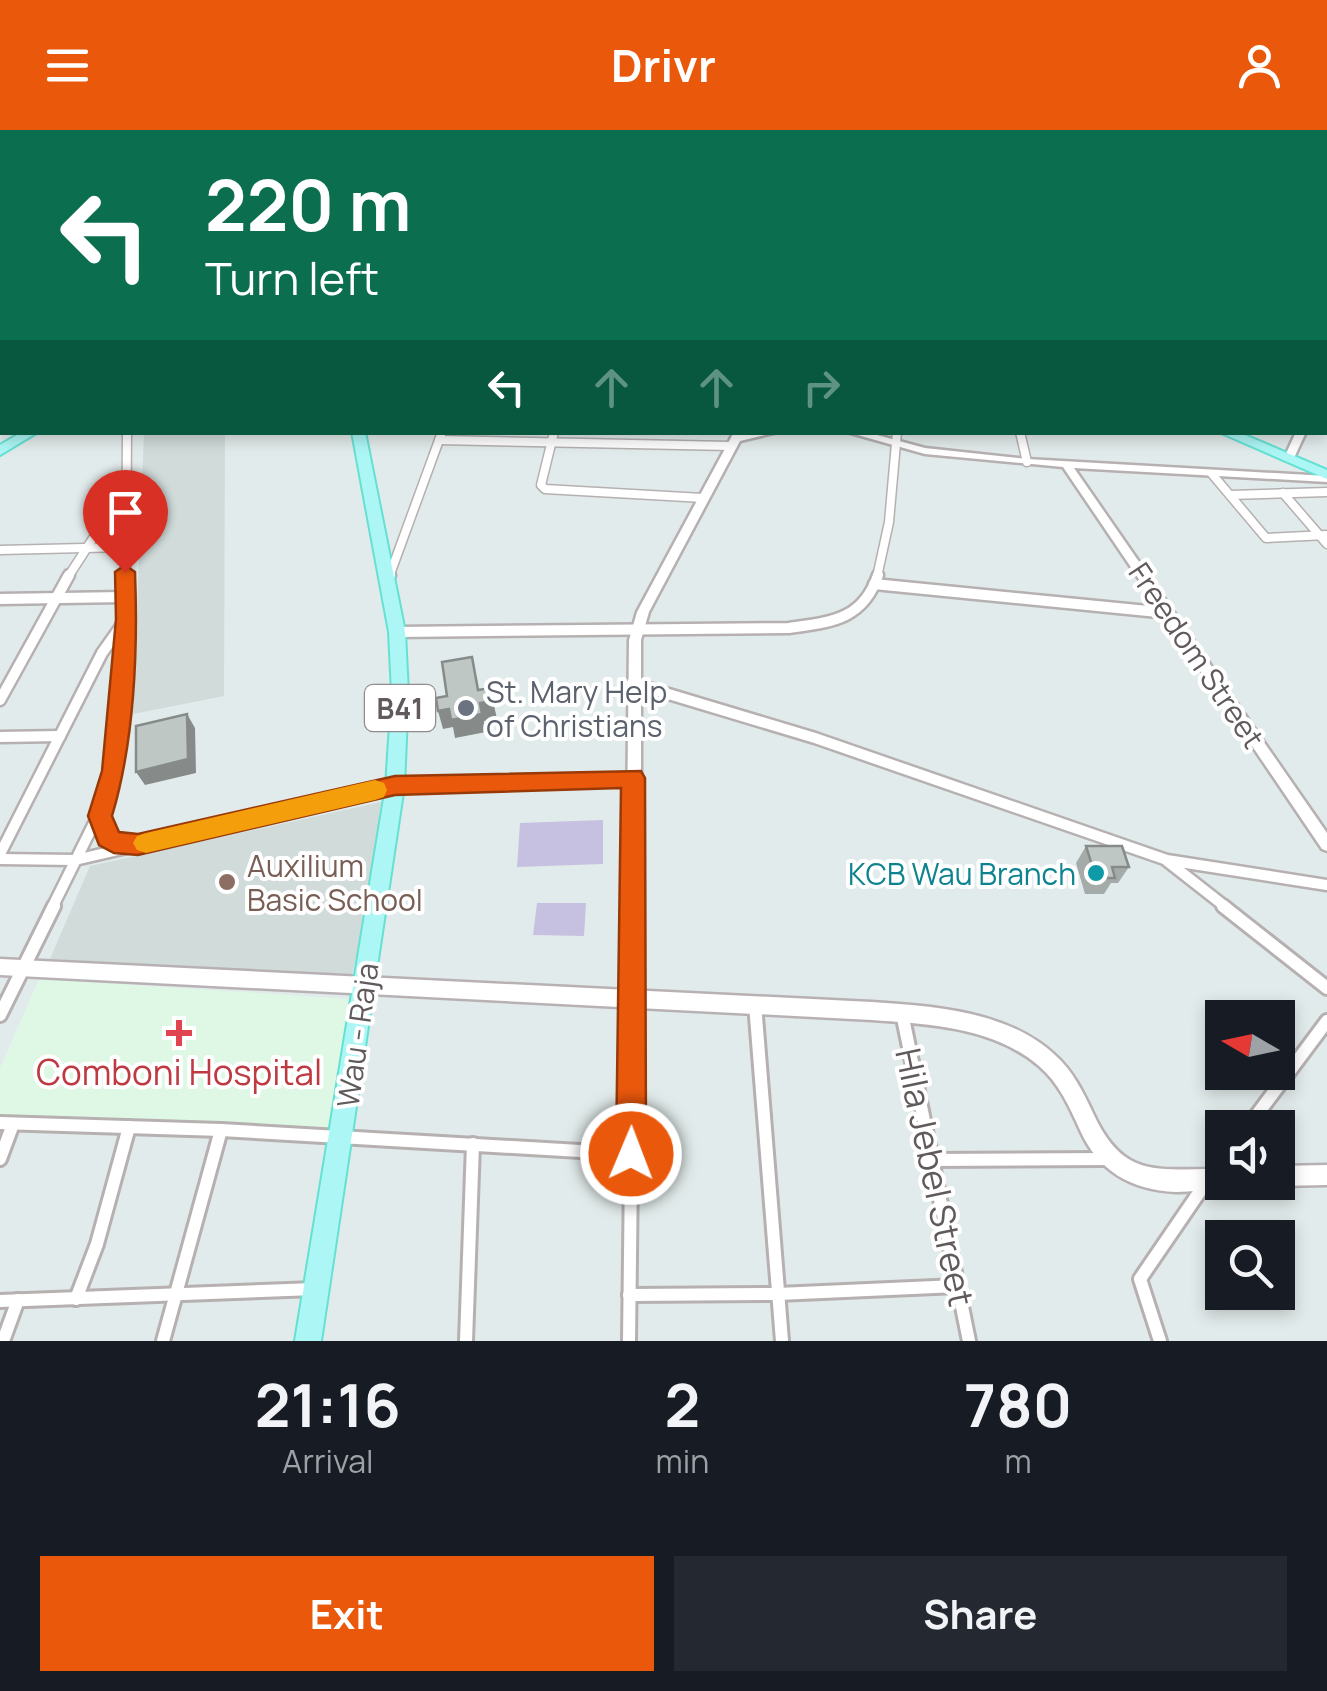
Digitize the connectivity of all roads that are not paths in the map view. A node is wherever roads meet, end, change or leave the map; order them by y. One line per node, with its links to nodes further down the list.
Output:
1 (27, 435): 13 (main road)
2 (127, 435): 19 (street)
3 (359, 435): 29 (main road, Wau - Raja / B41)
4 (662, 435): 12 (street)
5 (1021, 435): 15 (street)
6 (1232, 435): 14 (main road)
7 (1300, 435): 14 (street)
8 (440, 436): 9 (street); 29 (street)
9 (553, 437): 12 (street); 23 (street)
10 (897, 438): 15 (street); 30 (street)
11 (735, 439): 12 (street); 23 (street)
12 (661, 444)
13 (0, 451)
14 (1289, 458): 18 (main road)
15 (1028, 462): 16 (street)
16 (1066, 464): 17 (street); 34 (street, Freedom Street)
17 (1212, 474): 18 (street); 22 (street)
18 (1327, 477)
19 (128, 484): 26 (street); 28 (street)
20 (1327, 492): 21 (street)
21 (1283, 493): 22 (street); 24 (street)
22 (1230, 495): 24 (street)
23 (703, 498): 36 (street)
24 (1323, 535): 25 (street)
25 (1327, 544)
26 (126, 547): 28 (street); 31 (street)
27 (0, 550): 28 (street)
28 (82, 550): 33 (street)
29 (388, 581): 37 (main road, Wau - Raja / B41)
30 (874, 584): 34 (street); 36 (street)
31 (124, 596): 33 (street); 35 (street)
32 (0, 600): 33 (street)
33 (58, 600): 39 (street)
34 (1168, 613): 45 (street, Freedom Street)
35 (126, 619): 41 (street); 44 (street)
36 (638, 627): 37 (street); 38 (street)
37 (398, 632): 43 (main road, Wau - Raja / B41)
38 (632, 684): 42 (street); 49 (street)
39 (0, 700)
40 (0, 736): 41 (street)
41 (60, 736): 47 (street)
42 (633, 778): 43 (street); 55 (street)
43 (395, 786): 46 (street); 53 (main road, Wau - Raja / B41)
44 (106, 799): 46 (street); 48 (street)
45 (1326, 843)
46 (138, 845): 48 (street)
47 (0, 857): 48 (street)
48 (75, 860): 52 (street)
49 (1167, 860): 50 (street); 54 (street)
50 (1327, 885)
51 (0, 967): 52 (main road)
52 (22, 968): 53 (main road); 58 (street)
53 (364, 986): 55 (main road); 64 (main road, Wau - Raja / B41)
54 (1327, 988)
55 (633, 1001): 56 (main road); 66 (street)
56 (754, 1004): 57 (main road); 77 (street)
57 (902, 1014): 68 (main road); 69 (street, Hila Jebel Street)
58 (0, 1015)
59 (1327, 1021): 60 (street)
60 (1260, 1110)
61 (6, 1123): 62 (street); 67 (street)
62 (129, 1127): 63 (street); 79 (street)
63 (221, 1130): 64 (street); 76 (street)
64 (342, 1136): 65 (street); 75 (main road, Wau - Raja / B41)
65 (473, 1144): 66 (street); 85 (street)
66 (631, 1154): 78 (street)
67 (0, 1159)
68 (1107, 1159): 69 (street); 72 (main road)
69 (929, 1160): 74 (street, Hila Jebel Street)
70 (1327, 1175): 71 (main road)
71 (1295, 1176)
72 (1205, 1179)
73 (1205, 1192): 89 (street)
74 (957, 1286): 77 (street); 88 (street, Hila Jebel Street)
75 (316, 1289): 76 (street); 84 (main road, Wau - Raja / B41)
76 (178, 1294): 79 (street); 83 (street)
77 (778, 1294): 78 (street); 87 (street)
78 (629, 1295): 86 (street)
79 (76, 1298): 80 (street)
80 (18, 1300): 81 (street); 82 (street)
81 (0, 1301)
82 (3, 1341)
83 (164, 1341)
84 (308, 1341)
85 (466, 1341)
86 (629, 1341)
87 (782, 1341)
88 (969, 1341)
89 (1160, 1341)

